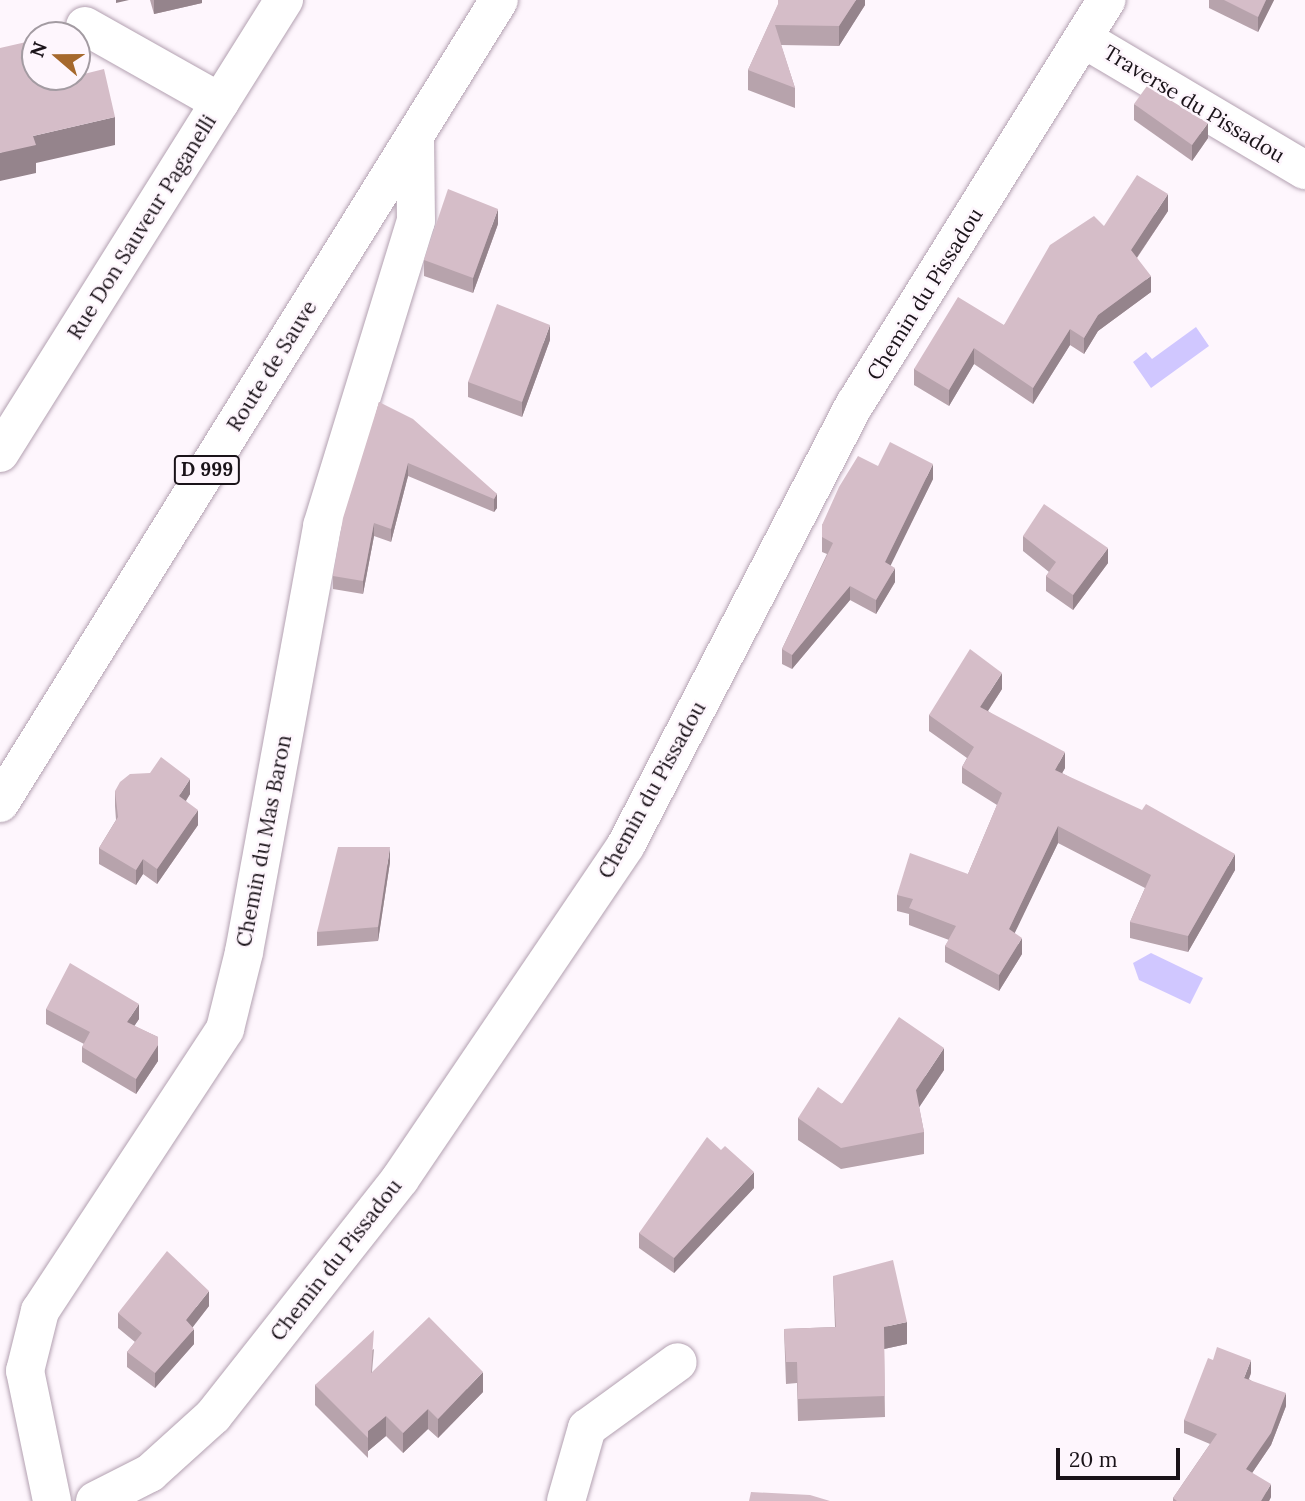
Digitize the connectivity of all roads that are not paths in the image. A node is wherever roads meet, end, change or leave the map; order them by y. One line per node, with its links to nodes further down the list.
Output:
1 (284, 0): 6 (street, Rue Don Sauveur Paganelli)
2 (499, 0): 7 (street, Route de Sauve / D 999)
3 (1106, 0): 5 (street, Chemin du Pissadou)
4 (82, 20): 6 (street)
5 (1084, 39): 8 (street, Traverse du Pissadou); 13 (street, Chemin du Pissadou)
6 (220, 102): 9 (street, Rue Don Sauveur Paganelli)
7 (415, 138): 10 (street, Route de Sauve / D 999); 12 (street, Chemin du Mas Baron)
8 (1305, 170)
9 (0, 453)
10 (0, 803)
11 (678, 1362): 14 (street)
12 (52, 1501)
13 (95, 1501)
14 (566, 1501)

